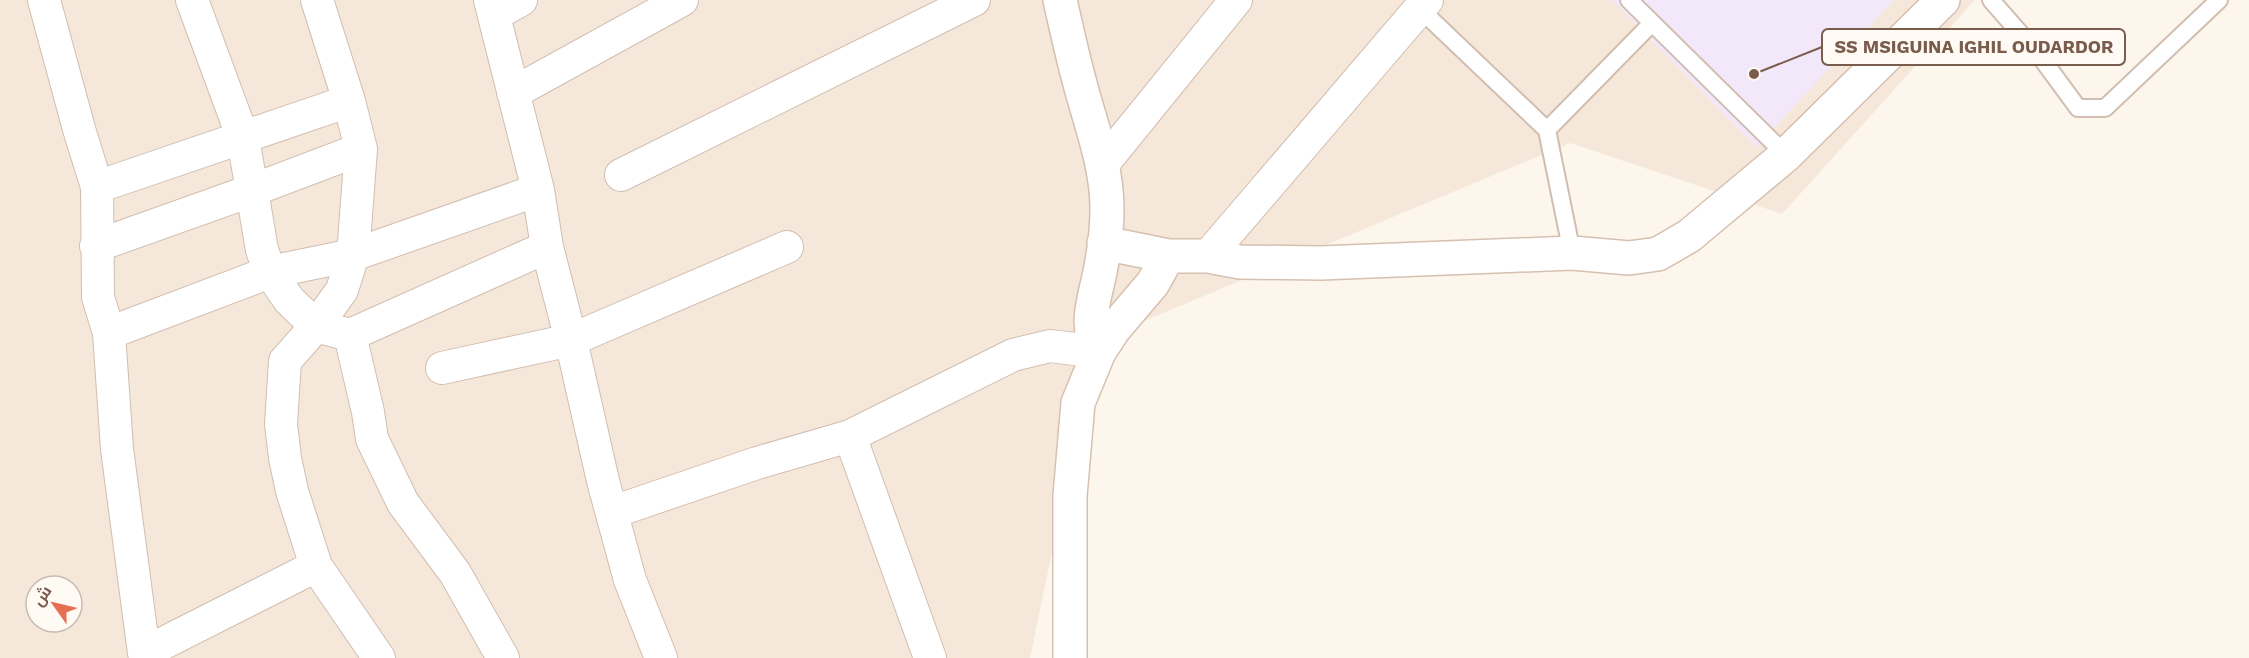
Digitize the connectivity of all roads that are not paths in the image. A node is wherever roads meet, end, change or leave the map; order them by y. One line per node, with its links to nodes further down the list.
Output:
1 (44, 0): 24 (street)
2 (192, 0): 19 (street)
3 (317, 0): 17 (street)
4 (521, 0): 14 (street)
5 (682, 0): 16 (street)
6 (974, 0): 23 (street)
7 (1060, 0): 22 (street)
8 (1236, 0): 22 (street)
9 (1629, 0): 15 (lane)
10 (1943, 0): 21 (street)
11 (1991, 0): 12 (lane)
12 (2219, 0)
13 (1423, 4): 18 (lane); 34 (street)
14 (492, 8): 16 (street)
15 (1652, 23): 18 (lane); 21 (lane)
16 (513, 93): 26 (street)
17 (349, 101): 19 (street); 20 (street)
18 (1547, 130): 31 (lane)
19 (243, 138): 24 (street); 25 (street)
20 (361, 149): 25 (street); 32 (street)
21 (1786, 155): 31 (street)
22 (1103, 164): 27 (street)
23 (621, 176)
24 (97, 187): 28 (street)
25 (253, 190): 28 (street); 35 (street)
26 (538, 190): 29 (street); 32 (street)
27 (1104, 243): 33 (street); 40 (street)
28 (96, 246): 37 (street)
29 (547, 247): 38 (street); 39 (street)
30 (787, 247): 39 (street)
31 (1572, 253): 34 (street)
32 (353, 255): 35 (street); 36 (street)
33 (1168, 256): 34 (street); 40 (street)
34 (1208, 256)
35 (270, 272): 36 (street); 37 (street)
36 (316, 326): 38 (street); 44 (street)
37 (109, 333): 44 (street)
38 (350, 335): 46 (street)
39 (571, 340): 41 (street); 43 (street)
40 (1099, 352): 42 (street); 49 (street)
41 (442, 368)
42 (850, 436): 43 (street); 48 (street)
43 (613, 512): 47 (street)
44 (316, 566): 45 (street)
45 (379, 658)
46 (503, 658)
47 (661, 658)
48 (930, 658)
49 (1070, 658)

